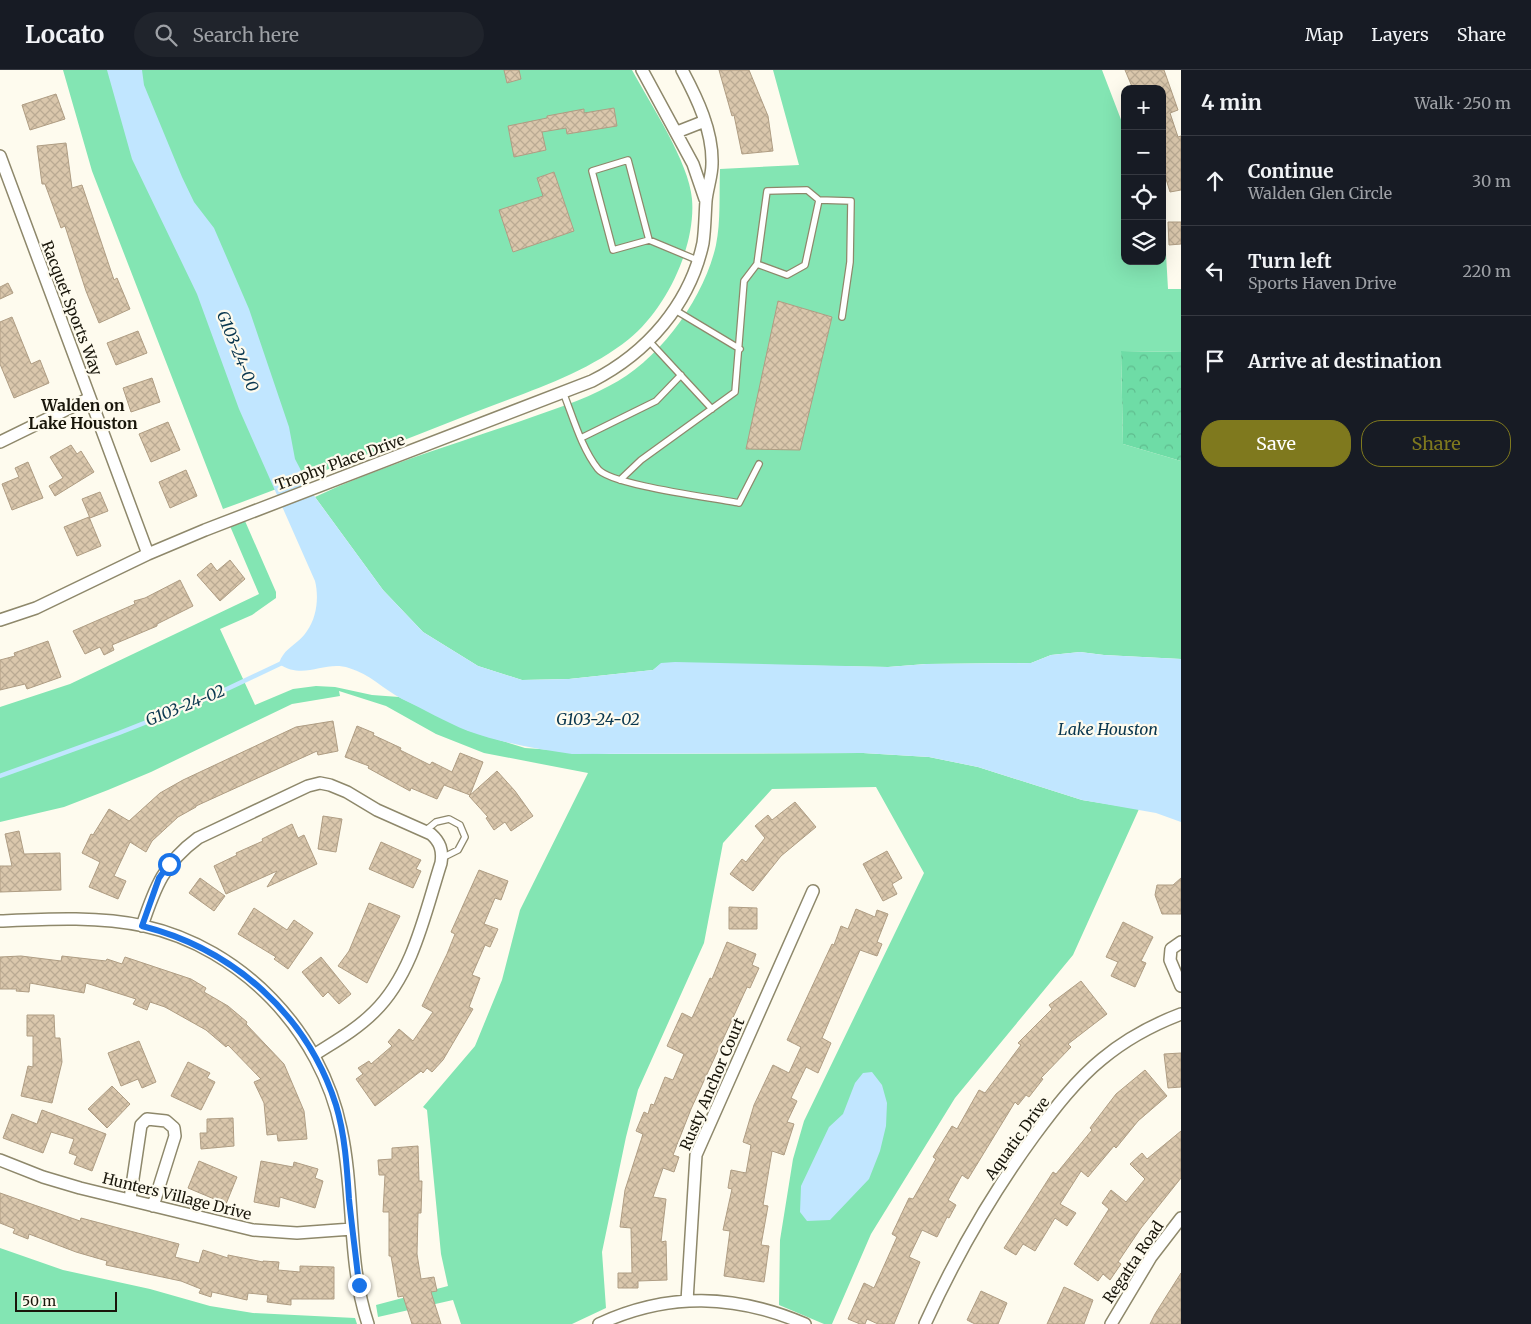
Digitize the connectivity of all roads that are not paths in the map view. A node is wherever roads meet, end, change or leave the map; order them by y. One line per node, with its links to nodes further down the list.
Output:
1 (642, 70): 4 (street)
2 (682, 70): 3 (street, Trophy Place Drive)
3 (705, 121): 4 (street); 7 (street, Trophy Place Drive)
4 (677, 132): 7 (street)
5 (0, 156): 17 (street, Racquet Sports Way)
6 (819, 200): 10 (lane); 10 (lane); 12 (lane)
7 (706, 201): 9 (street, Trophy Place Drive)
8 (649, 240): 8 (lane); 9 (lane)
9 (697, 260): 11 (street, Trophy Place Drive)
10 (757, 264): 14 (lane)
11 (675, 310): 13 (street, Trophy Place Drive); 14 (lane)
12 (842, 317)
13 (649, 341): 15 (lane); 16 (street, Trophy Place Drive)
14 (740, 348): 18 (lane)
15 (681, 375): 18 (lane); 19 (lane)
16 (563, 392): 19 (lane); 23 (street, Trophy Place Drive)
17 (90, 398): 20 (street); 23 (street, Racquet Sports Way)
18 (712, 409): 22 (lane)
19 (581, 438): 22 (lane)
20 (0, 442)
21 (759, 464): 22 (lane)
22 (620, 480)
23 (148, 554): 24 (street, Trophy Place Drive)
24 (0, 620)
25 (425, 831): 26 (street); 26 (lane); 29 (street)
26 (442, 858): 33 (street)
27 (813, 891): 39 (street, Rusty Anchor Court)
28 (0, 921): 29 (street)
29 (142, 926): 33 (street)
30 (1181, 942): 31 (street)
31 (1181, 986)
32 (1181, 1014): 43 (street, Aquatic Drive)
33 (314, 1055): 38 (street)
34 (0, 1160): 35 (street, Hunters Village Drive)
35 (130, 1199): 36 (street, Hunters Village Drive); 36 (street)
36 (153, 1206): 38 (street, Hunters Village Drive)
37 (1181, 1218): 44 (street, Regatta Road)
38 (352, 1229): 40 (street)
39 (687, 1301): 41 (street); 42 (street)
40 (368, 1324)
41 (599, 1324)
42 (805, 1324)
43 (925, 1324)
44 (1111, 1324)

